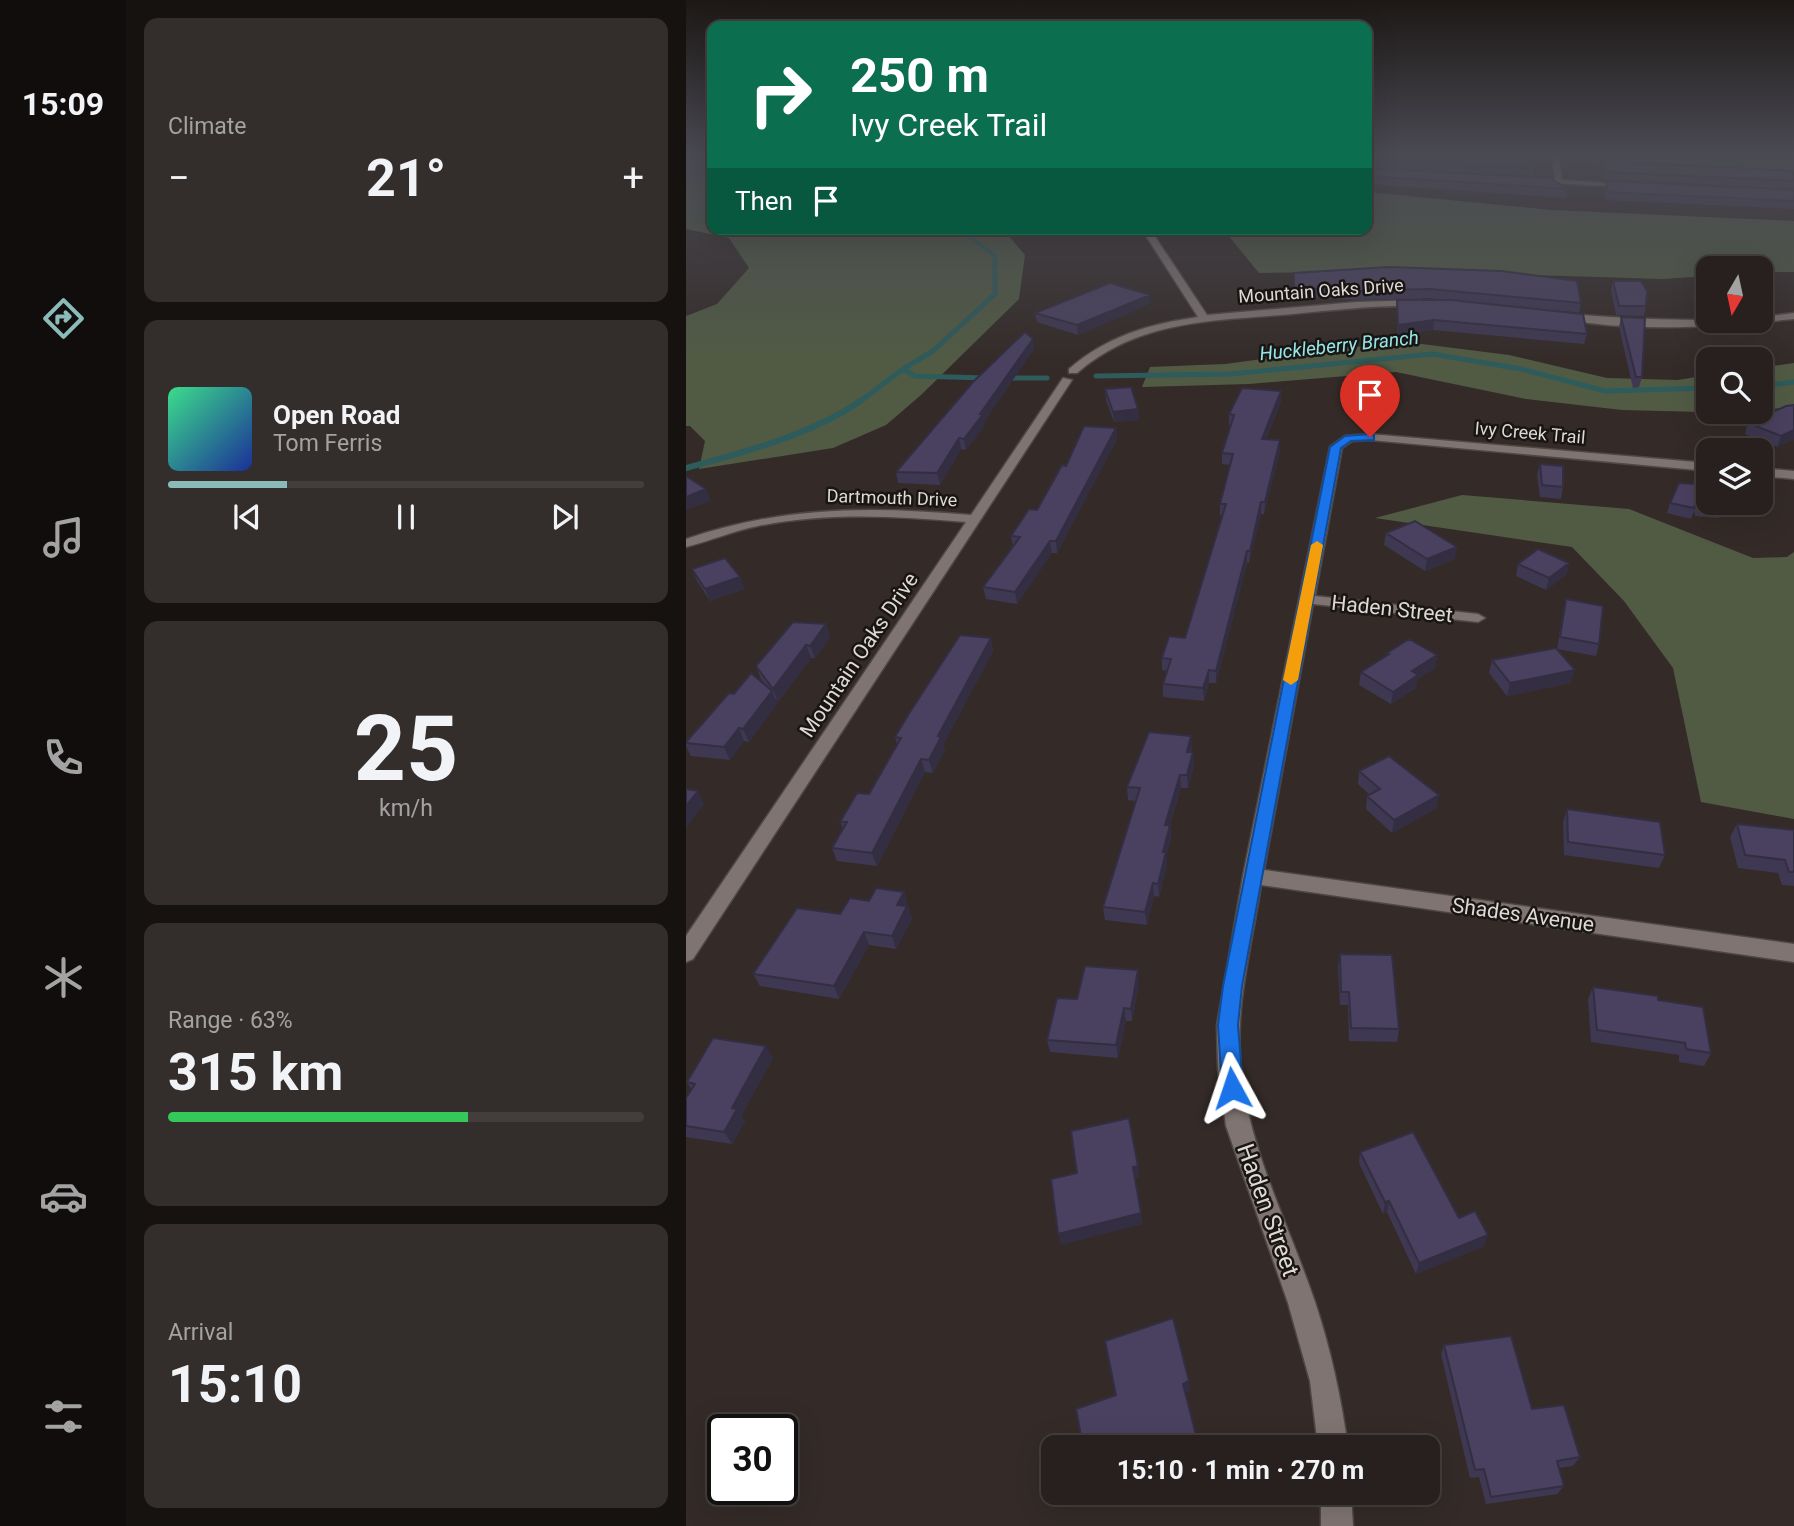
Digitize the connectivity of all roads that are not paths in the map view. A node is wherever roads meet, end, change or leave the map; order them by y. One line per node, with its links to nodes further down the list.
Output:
1 (1150, 235): 5 (street)
2 (1438, 304): 5 (street, Mountain Oaks Drive)
3 (1543, 313): 4 (street)
4 (1794, 316)
5 (1205, 320): 10 (street, Mountain Oaks Drive)
6 (1344, 432): 7 (street, Ivy Creek Trail); 12 (street, Haden Street)
7 (1696, 466)
8 (1773, 473): 9 (street)
9 (1794, 475)
10 (975, 519): 11 (street, Dartmouth Drive); 15 (street, Mountain Oaks Drive)
11 (686, 543)
12 (1306, 599): 13 (street, Haden Street); 14 (street, Haden Street)
13 (1478, 618)
14 (1253, 876): 16 (street, Shades Avenue); 17 (street, Haden Street)
15 (686, 953)
16 (1794, 953)
17 (1331, 1435)
18 (1336, 1505): 19 (street)
19 (1337, 1526)

